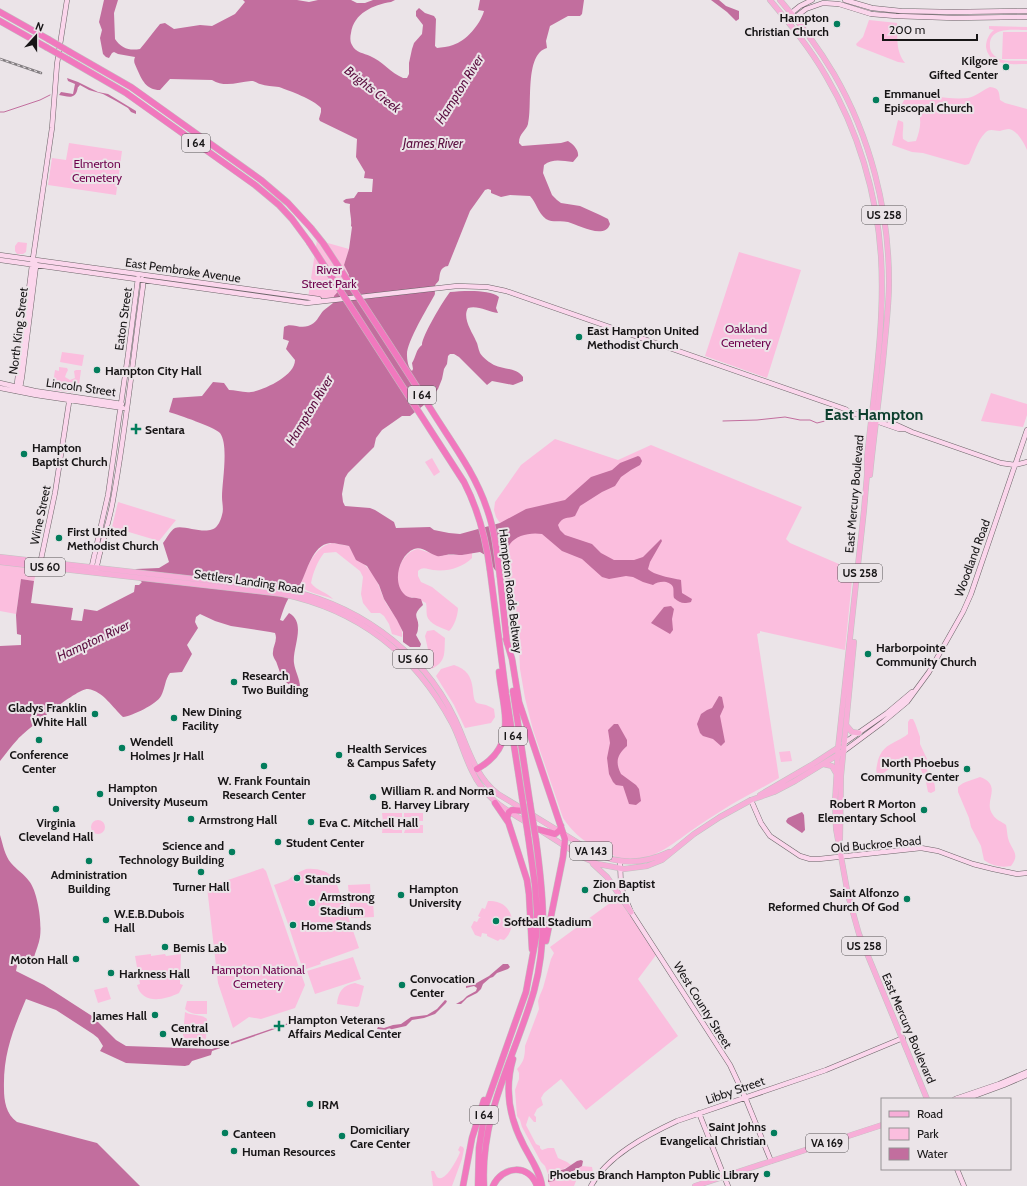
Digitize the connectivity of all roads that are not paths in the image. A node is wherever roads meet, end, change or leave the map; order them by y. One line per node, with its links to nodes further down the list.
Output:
1 (67, 0): 14 (main road, North King Street)
2 (770, 0): 10 (main road, East Mercury Boulevard / US 258)
3 (780, 0): 8 (main road, East Mercury Boulevard / US 258)
4 (812, 0): 8 (main road)
5 (845, 0): 6 (main road)
6 (1027, 11)
7 (0, 12): 34 (highway, Hampton Roads Beltway / I 64, bridge)
8 (793, 15): 9 (main road); 10 (main road); 25 (main road, East Mercury Boulevard / US 258)
9 (1027, 17)
10 (787, 20): 24 (main road, East Mercury Boulevard / US 258)
11 (0, 21): 33 (highway, Hampton Roads Beltway / I 64, bridge)
12 (0, 255): 14 (main road)
13 (0, 260): 14 (main road)
14 (34, 264): 15 (main road, East Pembroke Avenue); 16 (main road, East Pembroke Avenue); 20 (main road, North King Street)
15 (138, 274): 16 (main road, Eaton Street); 17 (main road, East Pembroke Avenue)
16 (141, 281): 17 (main road, East Pembroke Avenue); 22 (main road, Eaton Street); 23 (main road, Eaton Street)
17 (329, 300): 24 (main road, East Pembroke Avenue, bridge)
18 (0, 383): 20 (main road, Lincoln Street)
19 (0, 388): 20 (main road, Lincoln Street)
20 (17, 389): 21 (main road, Lincoln Street)
21 (70, 398): 22 (main road, Lincoln Street); 31 (main road, Wine Street)
22 (121, 405): 23 (main road, Lincoln Street); 32 (main road, Eaton Street)
23 (127, 407): 32 (main road, Eaton Street)
24 (871, 417): 25 (main road, East Pembroke Avenue); 39 (main road, East Mercury Boulevard / US 258)
25 (877, 419): 28 (main road, East Pembroke Avenue); 36 (main road, East Mercury Boulevard / US 258)
26 (1027, 430): 28 (main road, Woodland Road)
27 (1027, 462): 28 (main road, East Pembroke Avenue)
28 (1015, 465): 35 (main road, Woodland Road)
29 (0, 557): 31 (main road, Settlers Landing Road / US 60)
30 (0, 562): 31 (main road, Settlers Landing Road / US 60)
31 (40, 564): 32 (main road, Settlers Landing Road / US 60)
32 (93, 570): 43 (main road, Settlers Landing Road / US 60)
33 (495, 609): 43 (highway); 62 (highway, Hampton Roads Beltway / I 64, bridge)
34 (506, 639): 51 (highway); 63 (highway, Hampton Roads Beltway / I 64, bridge)
35 (888, 715): 37 (main road, Woodland Road); 40 (main road, Woodland Road)
36 (846, 725): 37 (main road); 38 (main road, East Mercury Boulevard / US 258)
37 (859, 733): 38 (main road, Woodland Road)
38 (844, 743): 39 (main road, Woodland Road); 40 (main road, East Mercury Boulevard / US 258)
39 (838, 748): 41 (main road, East Mercury Boulevard / US 258); 45 (main road, Woodland Road)
40 (844, 750): 41 (main road, Woodland Road); 55 (main road, East Mercury Boulevard / US 258)
41 (837, 755): 42 (main road, Woodland Road); 44 (main road, East Mercury Boulevard / US 258)
42 (823, 764): 44 (main road); 45 (main road, Woodland Road)
43 (474, 770): 46 (main road, Settlers Landing Road / US 60); 47 (main road, Settlers Landing Road / US 60)
44 (836, 773): 55 (main road, East Mercury Boulevard / US 258)
45 (751, 800): 54 (main road, Woodland Road); 56 (main road, Old Buckroe Road)
46 (495, 803): 48 (main road, Settlers Landing Road / VA 143); 49 (highway, US 60)
47 (525, 811): 48 (highway); 51 (main road, Settlers Landing Road / US 60)
48 (509, 812): 49 (highway); 50 (main road, Settlers Landing Road / VA 143)
49 (508, 822): 62 (highway, US 60)
50 (537, 829): 51 (highway); 53 (main road, Settlers Landing Road / VA 143)
51 (560, 829): 52 (highway)
52 (565, 836): 53 (highway); 58 (main road, VA 143)
53 (565, 846): 57 (main road, Settlers Landing Road / VA 143); 63 (highway)
54 (677, 848): 58 (main road, Woodland Road); 59 (main road, Woodland Road)
55 (840, 848): 56 (main road, East Mercury Boulevard / US 258)
56 (841, 856): 60 (main road, Old Buckroe Road); 65 (main road, East Mercury Boulevard / US 258)
57 (590, 860): 59 (main road, Settlers Landing Road); 61 (main road, VA 143)
58 (620, 861): 59 (main road, West County Street / VA 143)
59 (620, 869): 61 (main road, West County Street / VA 143)
60 (1027, 873)
61 (631, 912): 69 (main road, West County Street / VA 143)
62 (533, 954): 66 (highway, Hampton Roads Beltway / I 64)
63 (538, 971): 64 (highway, Hampton Roads Beltway / I 64)
64 (524, 1019): 80 (highway, Hampton Roads Beltway / I 64); 83 (highway)
65 (902, 1038): 69 (main road, Libby Street); 70 (main road, East Mercury Boulevard / US 258)
66 (507, 1047): 78 (highway); 79 (highway, Hampton Roads Beltway / I 64)
67 (1027, 1072): 71 (main road)
68 (1027, 1076): 72 (main road)
69 (745, 1097): 73 (main road, Libby Street); 75 (main road, West County Street)
70 (928, 1098)
71 (958, 1098)
72 (969, 1098)
73 (699, 1113): 77 (main road); 84 (main road, Libby Street)
74 (881, 1125): 75 (main road, VA 169)
75 (771, 1161): 77 (main road, VA 169)
76 (957, 1170): 87 (main road)
77 (724, 1177): 85 (main road, VA 169); 86 (main road)
78 (463, 1186)
79 (478, 1186)
80 (484, 1186)
81 (493, 1186): 82 (highway)
82 (536, 1186)
83 (542, 1186)
84 (591, 1186)
85 (696, 1186)
86 (728, 1186)
87 (964, 1186)

